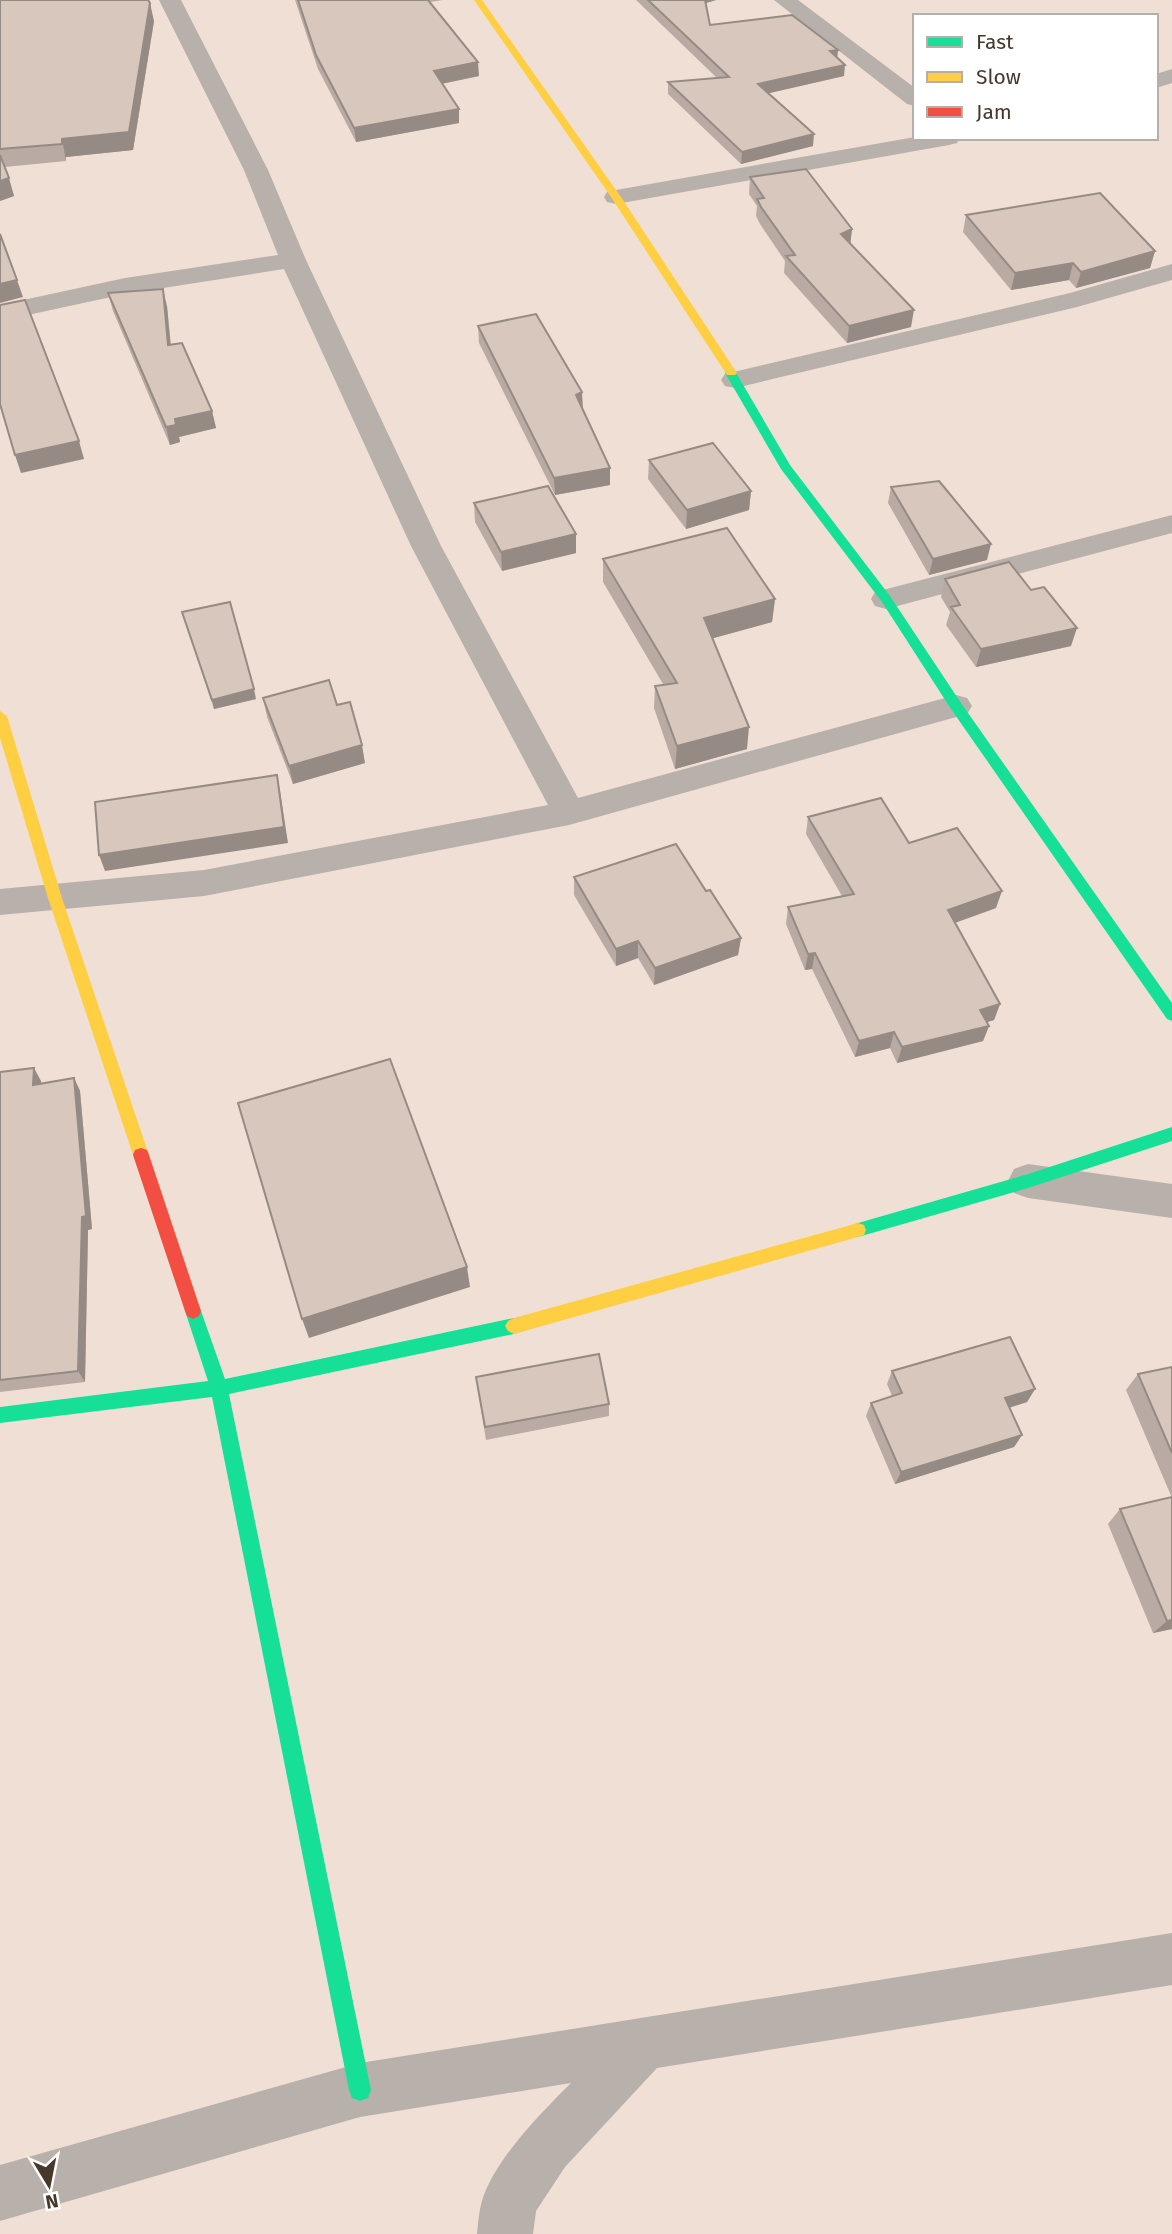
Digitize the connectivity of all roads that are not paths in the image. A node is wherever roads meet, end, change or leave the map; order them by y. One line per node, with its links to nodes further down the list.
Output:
1 (170, 0): 7 (street)
2 (478, 0): 6 (street)
3 (785, 0): 4 (street)
4 (913, 97)
5 (938, 140): 6 (street)
6 (616, 197): 10 (street)
7 (293, 260): 9 (street); 15 (street)
8 (1172, 272): 10 (street)
9 (0, 313)
10 (736, 380): 12 (street)
11 (1172, 524): 12 (street)
12 (886, 599): 13 (street)
13 (956, 706): 15 (street); 18 (street)
14 (0, 716): 16 (street)
15 (569, 813): 16 (street)
16 (55, 898): 17 (street); 22 (street)
17 (0, 902)
18 (1172, 1015)
19 (1172, 1134): 20 (street)
20 (1028, 1181): 21 (street); 22 (street)
21 (1172, 1201)
22 (219, 1388): 23 (street); 26 (street)
23 (0, 1415)
24 (1172, 1959): 25 (street)
25 (643, 2045): 26 (street); 28 (street)
26 (360, 2090): 27 (street)
27 (0, 2193)
28 (505, 2234)

